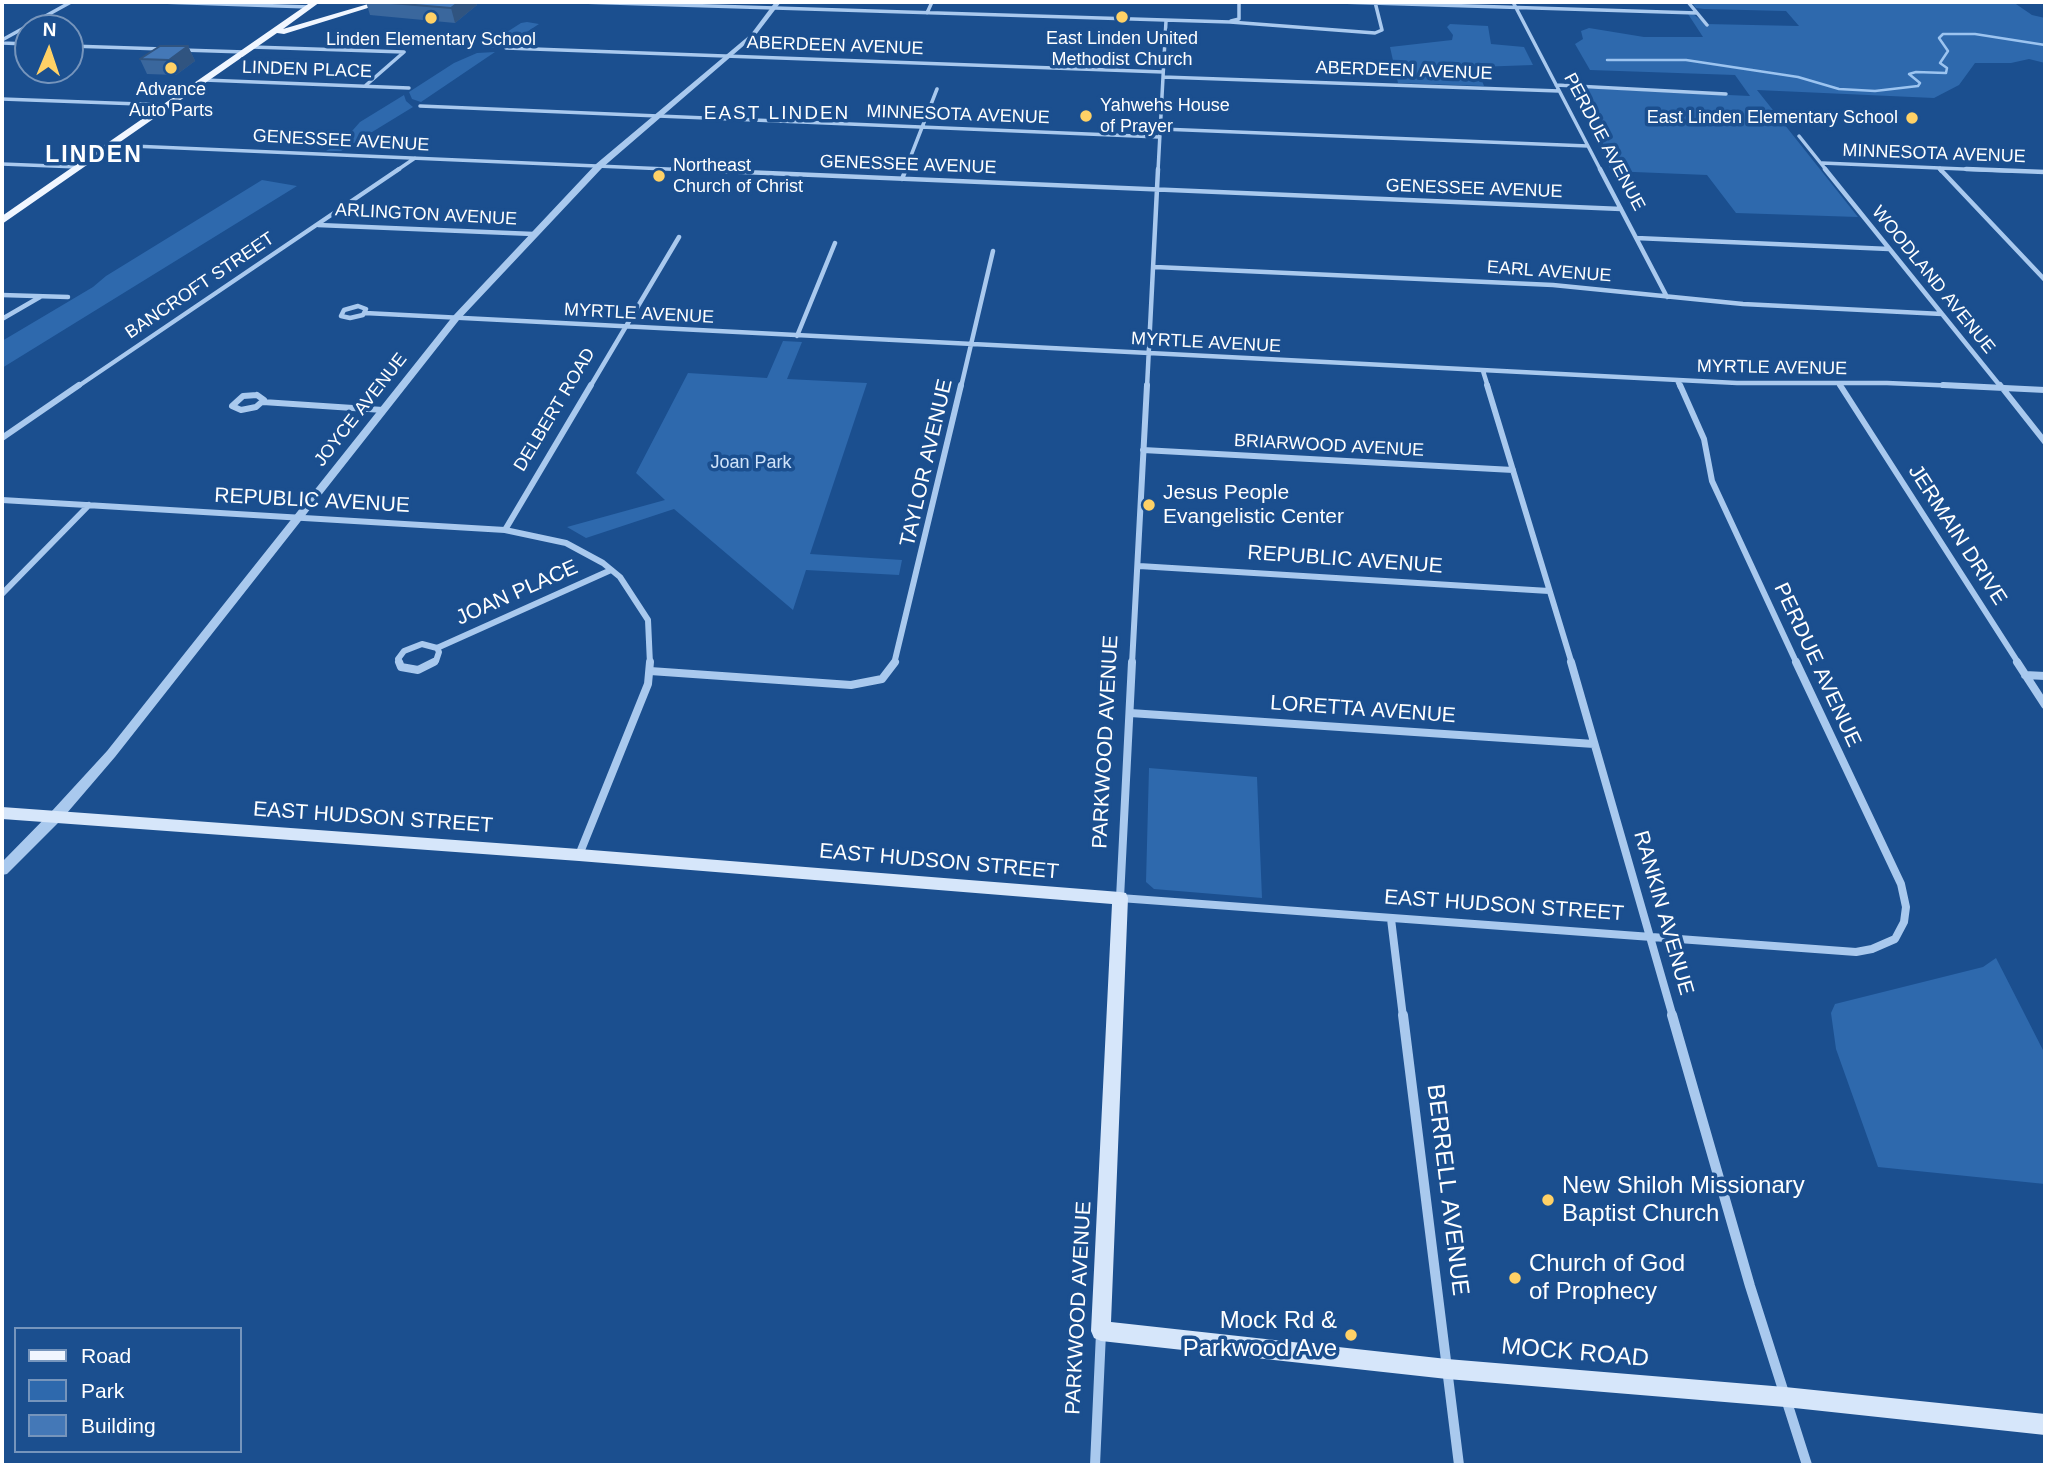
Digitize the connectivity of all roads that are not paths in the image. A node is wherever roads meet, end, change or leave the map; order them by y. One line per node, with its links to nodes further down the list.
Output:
1 (71, 2): 21 (street)
2 (160, 2): 10 (street)
3 (383, 2): 16 (main road)
4 (580, 2): 12 (street)
5 (932, 2): 13 (street)
6 (1240, 2): 18 (street)
7 (1339, 2): 8 (street)
8 (1375, 2): 11 (street); 18 (street)
9 (1688, 2): 14 (street)
10 (313, 4): 15 (main road)
11 (1514, 4): 14 (street); 30 (street, PERDUE AVENUE)
12 (776, 5): 13 (street); 27 (street, JOYCE AVENUE)
13 (927, 13): 17 (street)
14 (1697, 13): 19 (street)
15 (292, 19): 16 (main road); 20 (main road)
16 (321, 21): 20 (main road)
17 (1166, 21): 18 (street); 28 (street, PARKWOOD AVENUE)
18 (1230, 22)
19 (1707, 25)
20 (271, 34): 24 (main road)
21 (2, 41)
22 (84, 47): 25 (street)
23 (506, 48): 27 (street, ABERDEEN AVENUE)
24 (248, 49): 26 (street); 29 (main road); 31 (street)
25 (167, 50)
26 (179, 50)
27 (727, 57): 28 (street, ABERDEEN AVENUE); 39 (street, JOYCE AVENUE)
28 (1163, 74): 34 (street, ABERDEEN AVENUE); 41 (street, PARKWOOD AVENUE)
29 (204, 80): 31 (street, LINDEN PLACE); 37 (main road)
30 (1556, 85): 34 (street, PERDUE AVENUE); 35 (street)
31 (365, 86): 32 (street, LINDEN PLACE)
32 (409, 88)
33 (937, 89): 40 (street)
34 (1559, 91): 45 (street, PERDUE AVENUE)
35 (1726, 94)
36 (2, 99): 37 (street)
37 (167, 105): 44 (main road)
38 (420, 106): 39 (street, MINNESOTA AVENUE)
39 (656, 117): 40 (street, MINNESOTA AVENUE); 49 (street, JOYCE AVENUE)
40 (923, 128): 43 (street, MINNESOTA AVENUE); 53 (street)
41 (1161, 129): 43 (street, PARKWOOD AVENUE); 45 (street)
42 (1800, 136): 47 (street, WOODLAND AVENUE)
43 (1159, 137): 54 (street, PARKWOOD AVENUE)
44 (109, 145): 46 (street, GENESSEE AVENUE); 50 (main road)
45 (1588, 145): 55 (street, PERDUE AVENUE)
46 (415, 158): 49 (street, GENESSEE AVENUE); 57 (street, BANCROFT STREET)
47 (1822, 163): 51 (street, MINNESOTA AVENUE); 62 (street, WOODLAND AVENUE)
48 (2, 164): 50 (street)
49 (599, 166): 53 (street, GENESSEE AVENUE); 58 (street, JOYCE AVENUE)
50 (78, 167): 56 (main road)
51 (1939, 168): 52 (street, MINNESOTA AVENUE); 65 (street)
52 (2045, 172)
53 (902, 179): 54 (street, GENESSEE AVENUE)
54 (1157, 190): 55 (street, GENESSEE AVENUE); 64 (street, PARKWOOD AVENUE)
55 (1621, 209): 60 (street, PERDUE AVENUE)
56 (2, 220)
57 (317, 225): 58 (street, ARLINGTON AVENUE); 85 (street, BANCROFT STREET)
58 (533, 234): 72 (street, JOYCE AVENUE)
59 (679, 237): 74 (street, DELBERT ROAD)
60 (1636, 238): 62 (street); 68 (street, PERDUE AVENUE)
61 (835, 243): 75 (street)
62 (1889, 249): 71 (street, WOODLAND AVENUE)
63 (993, 251): 76 (street, TAYLOR AVENUE)
64 (1155, 267): 68 (street, EARL AVENUE); 77 (street, PARKWOOD AVENUE)
65 (2045, 280)
66 (2, 295): 67 (street)
67 (41, 297): 69 (street); 73 (street)
68 (1667, 297): 71 (street, EARL AVENUE)
69 (68, 298)
70 (365, 313): 72 (street, MYRTLE AVENUE)
71 (1942, 314): 81 (street, WOODLAND AVENUE)
72 (457, 318): 74 (street, MYRTLE AVENUE); 84 (street, JOYCE AVENUE)
73 (2, 319)
74 (624, 327): 75 (street, MYRTLE AVENUE); 92 (street, DELBERT ROAD)
75 (797, 336): 76 (street, MYRTLE AVENUE)
76 (970, 345): 77 (street, MYRTLE AVENUE); 98 (street, TAYLOR AVENUE)
77 (1149, 354): 78 (street, MYRTLE AVENUE); 87 (street, PARKWOOD AVENUE)
78 (1483, 371): 79 (street, MYRTLE AVENUE); 88 (street, RANKIN AVENUE)
79 (1677, 380): 80 (street, MYRTLE AVENUE); 111 (street, PERDUE AVENUE)
80 (1839, 384): 81 (street, MYRTLE AVENUE); 99 (street, JERMAIN DRIVE)
81 (2002, 388): 82 (street, MYRTLE AVENUE); 86 (street, WOODLAND AVENUE)
82 (2045, 390)
83 (263, 402): 83 (street); 84 (street)
84 (383, 410): 91 (street, JOYCE AVENUE)
85 (2, 438)
86 (2045, 442)
87 (1143, 450): 88 (street, BRIARWOOD AVENUE); 93 (street, PARKWOOD AVENUE)
88 (1513, 470): 95 (street, RANKIN AVENUE)
89 (2, 500): 90 (street, REPUBLIC AVENUE)
90 (89, 505): 91 (street, REPUBLIC AVENUE); 96 (street)
91 (298, 517): 92 (street, REPUBLIC AVENUE); 105 (street, JOYCE AVENUE)
92 (505, 530): 94 (street, REPUBLIC AVENUE)
93 (1139, 566): 95 (street, REPUBLIC AVENUE); 102 (street, PARKWOOD AVENUE)
94 (611, 570): 97 (street, JOAN PLACE); 98 (street)
95 (1549, 591): 103 (street, RANKIN AVENUE)
96 (2, 594)
97 (437, 648): 97 (street, JOAN PLACE)
98 (650, 671): 106 (street)
99 (2025, 675): 100 (street); 101 (street, JERMAIN DRIVE)
100 (2045, 676)
101 (2045, 705)
102 (1130, 713): 103 (street, LORETTA AVENUE); 108 (street, PARKWOOD AVENUE)
103 (1594, 744): 110 (street, RANKIN AVENUE)
104 (2, 813): 105 (main road, EAST HUDSON STREET)
105 (56, 816): 106 (main road, EAST HUDSON STREET); 107 (street, JOYCE AVENUE)
106 (579, 855): 108 (main road, EAST HUDSON STREET)
107 (2, 870)
108 (1120, 898): 109 (street, EAST HUDSON STREET); 112 (main road, PARKWOOD AVENUE)
109 (1391, 919): 110 (street, EAST HUDSON STREET); 113 (street, BERRELL AVENUE)
110 (1650, 937): 111 (street, EAST HUDSON STREET); 114 (street, RANKIN AVENUE)
111 (1872, 949)
112 (1101, 1331): 113 (main road, MOCK ROAD); 116 (street, PARKWOOD AVENUE)
113 (1447, 1369): 114 (main road, MOCK ROAD); 117 (street, BERRELL AVENUE)
114 (1785, 1397): 115 (main road, MOCK ROAD); 118 (street, RANKIN AVENUE)
115 (2045, 1426)
116 (1094, 1465)
117 (1459, 1465)
118 (1807, 1465)

